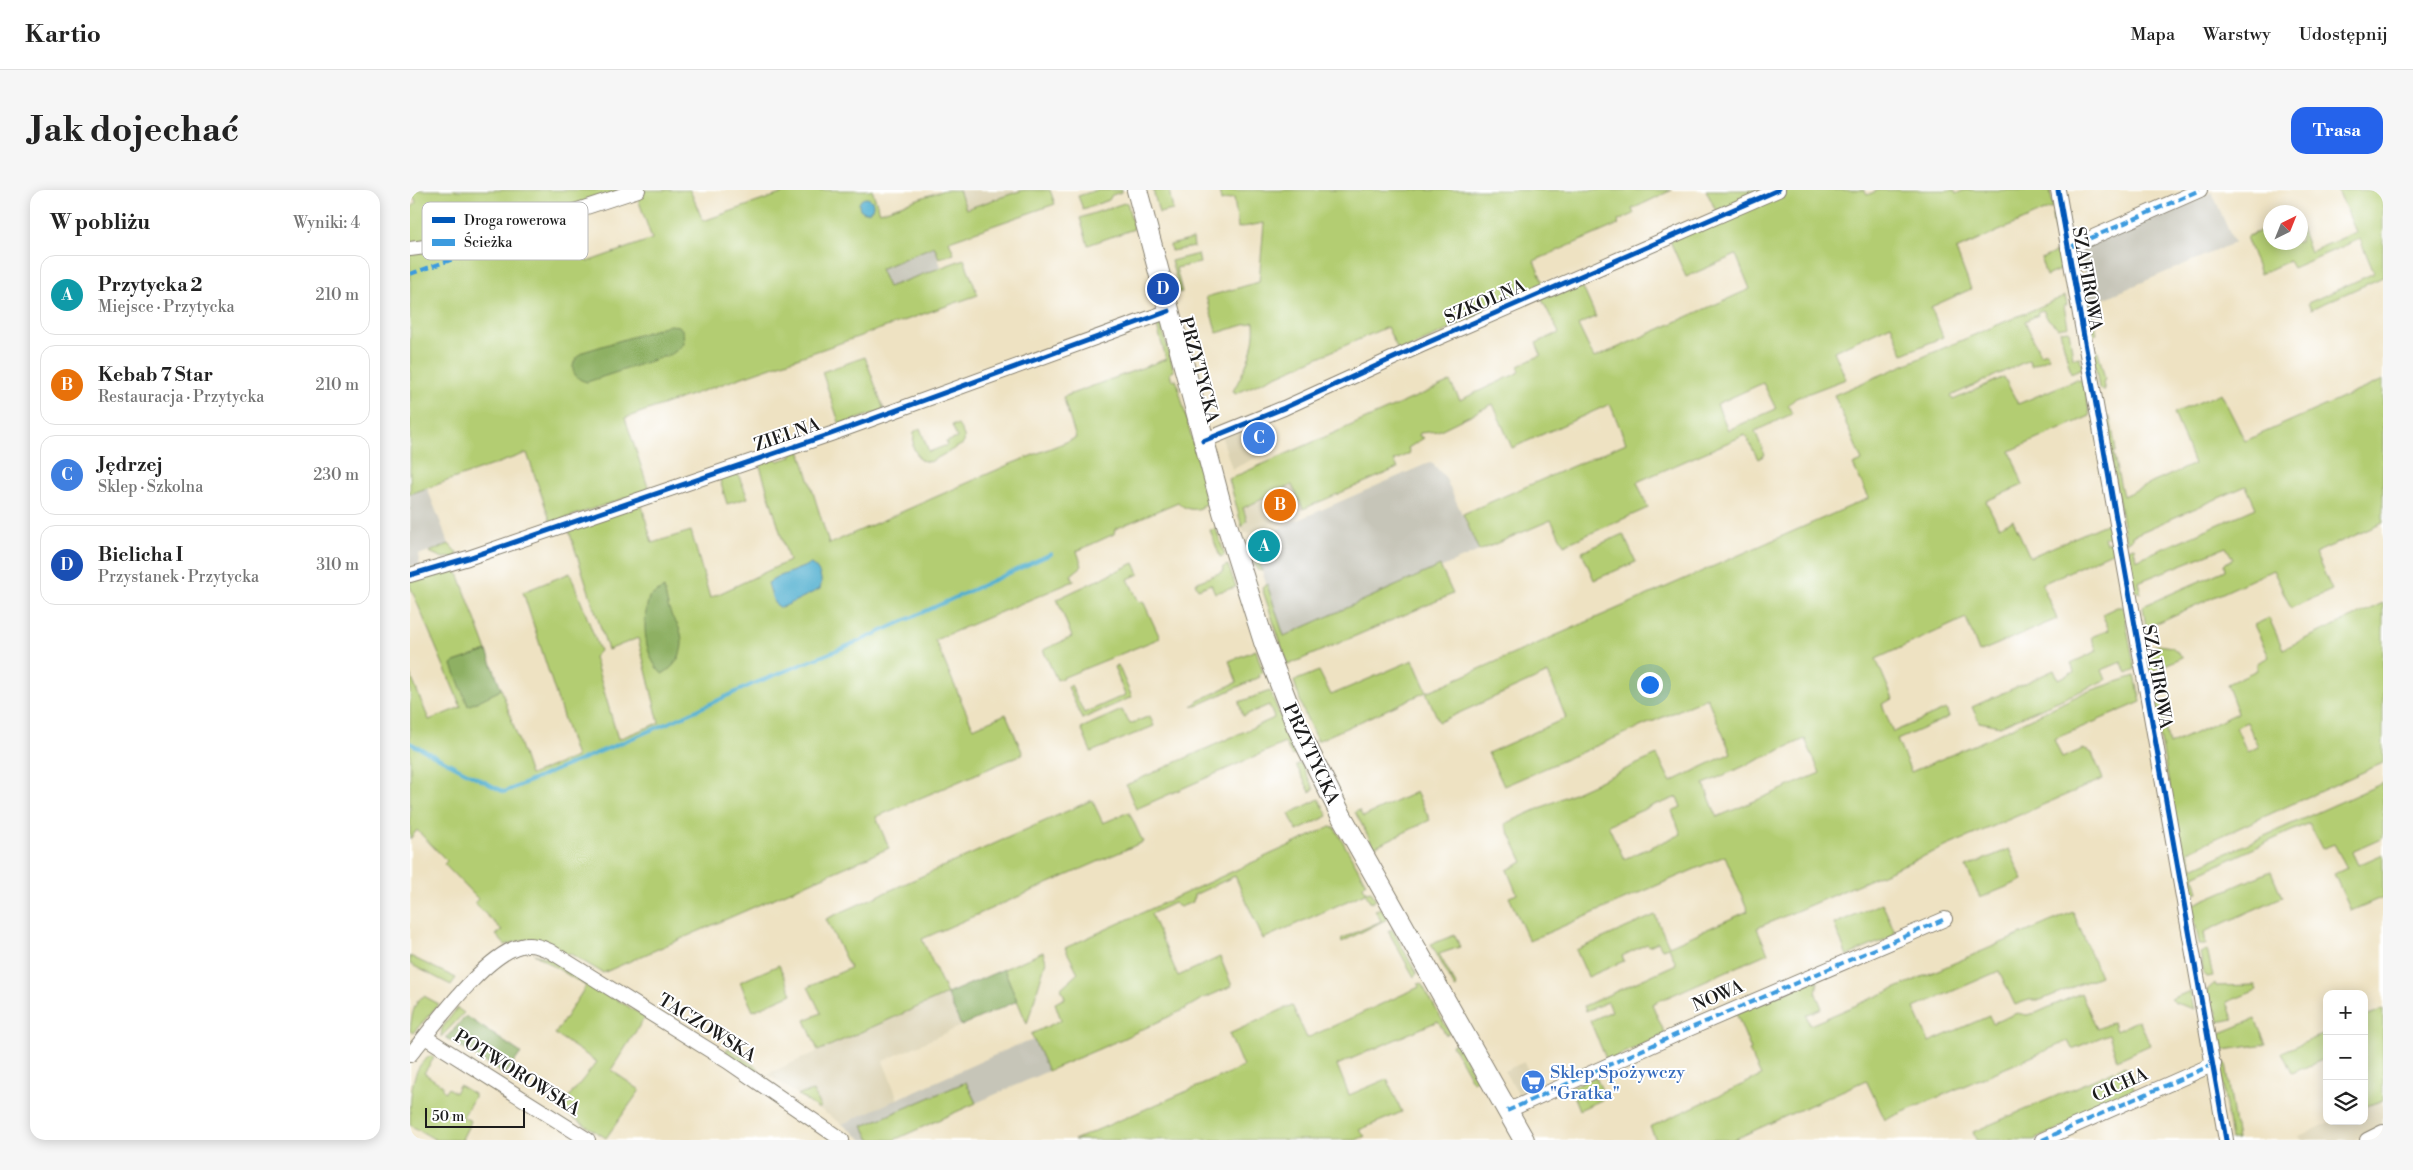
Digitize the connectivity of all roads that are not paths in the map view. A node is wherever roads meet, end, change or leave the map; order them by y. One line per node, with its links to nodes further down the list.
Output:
1 (638, 190): 6 (street)
2 (1137, 190): 8 (main road, PRZYTYCKA)
3 (1778, 190): 9 (street, SZKOLNA)
4 (2058, 190): 7 (street, SZAFIROWA)
5 (2200, 190): 7 (street)
6 (588, 207)
7 (2068, 248): 14 (street, SZAFIROWA)
8 (1169, 311): 9 (main road, PRZYTYCKA); 10 (street, ZIELNA)
9 (1203, 441): 15 (main road, PRZYTYCKA)
10 (410, 575)
11 (1945, 919): 15 (street, NOWA)
12 (425, 1037): 13 (street, TACZOWSKA); 17 (street, POTWOROWSKA); 18 (street, TACZOWSKA)
13 (410, 1055)
14 (2214, 1064): 20 (street, CICHA); 21 (street, SZAFIROWA)
15 (1507, 1111): 19 (main road, PRZYTYCKA)
16 (2383, 1132): 22 (street)
17 (588, 1140)
18 (842, 1140)
19 (1524, 1140)
20 (2042, 1140)
21 (2226, 1140)
22 (2366, 1140)

